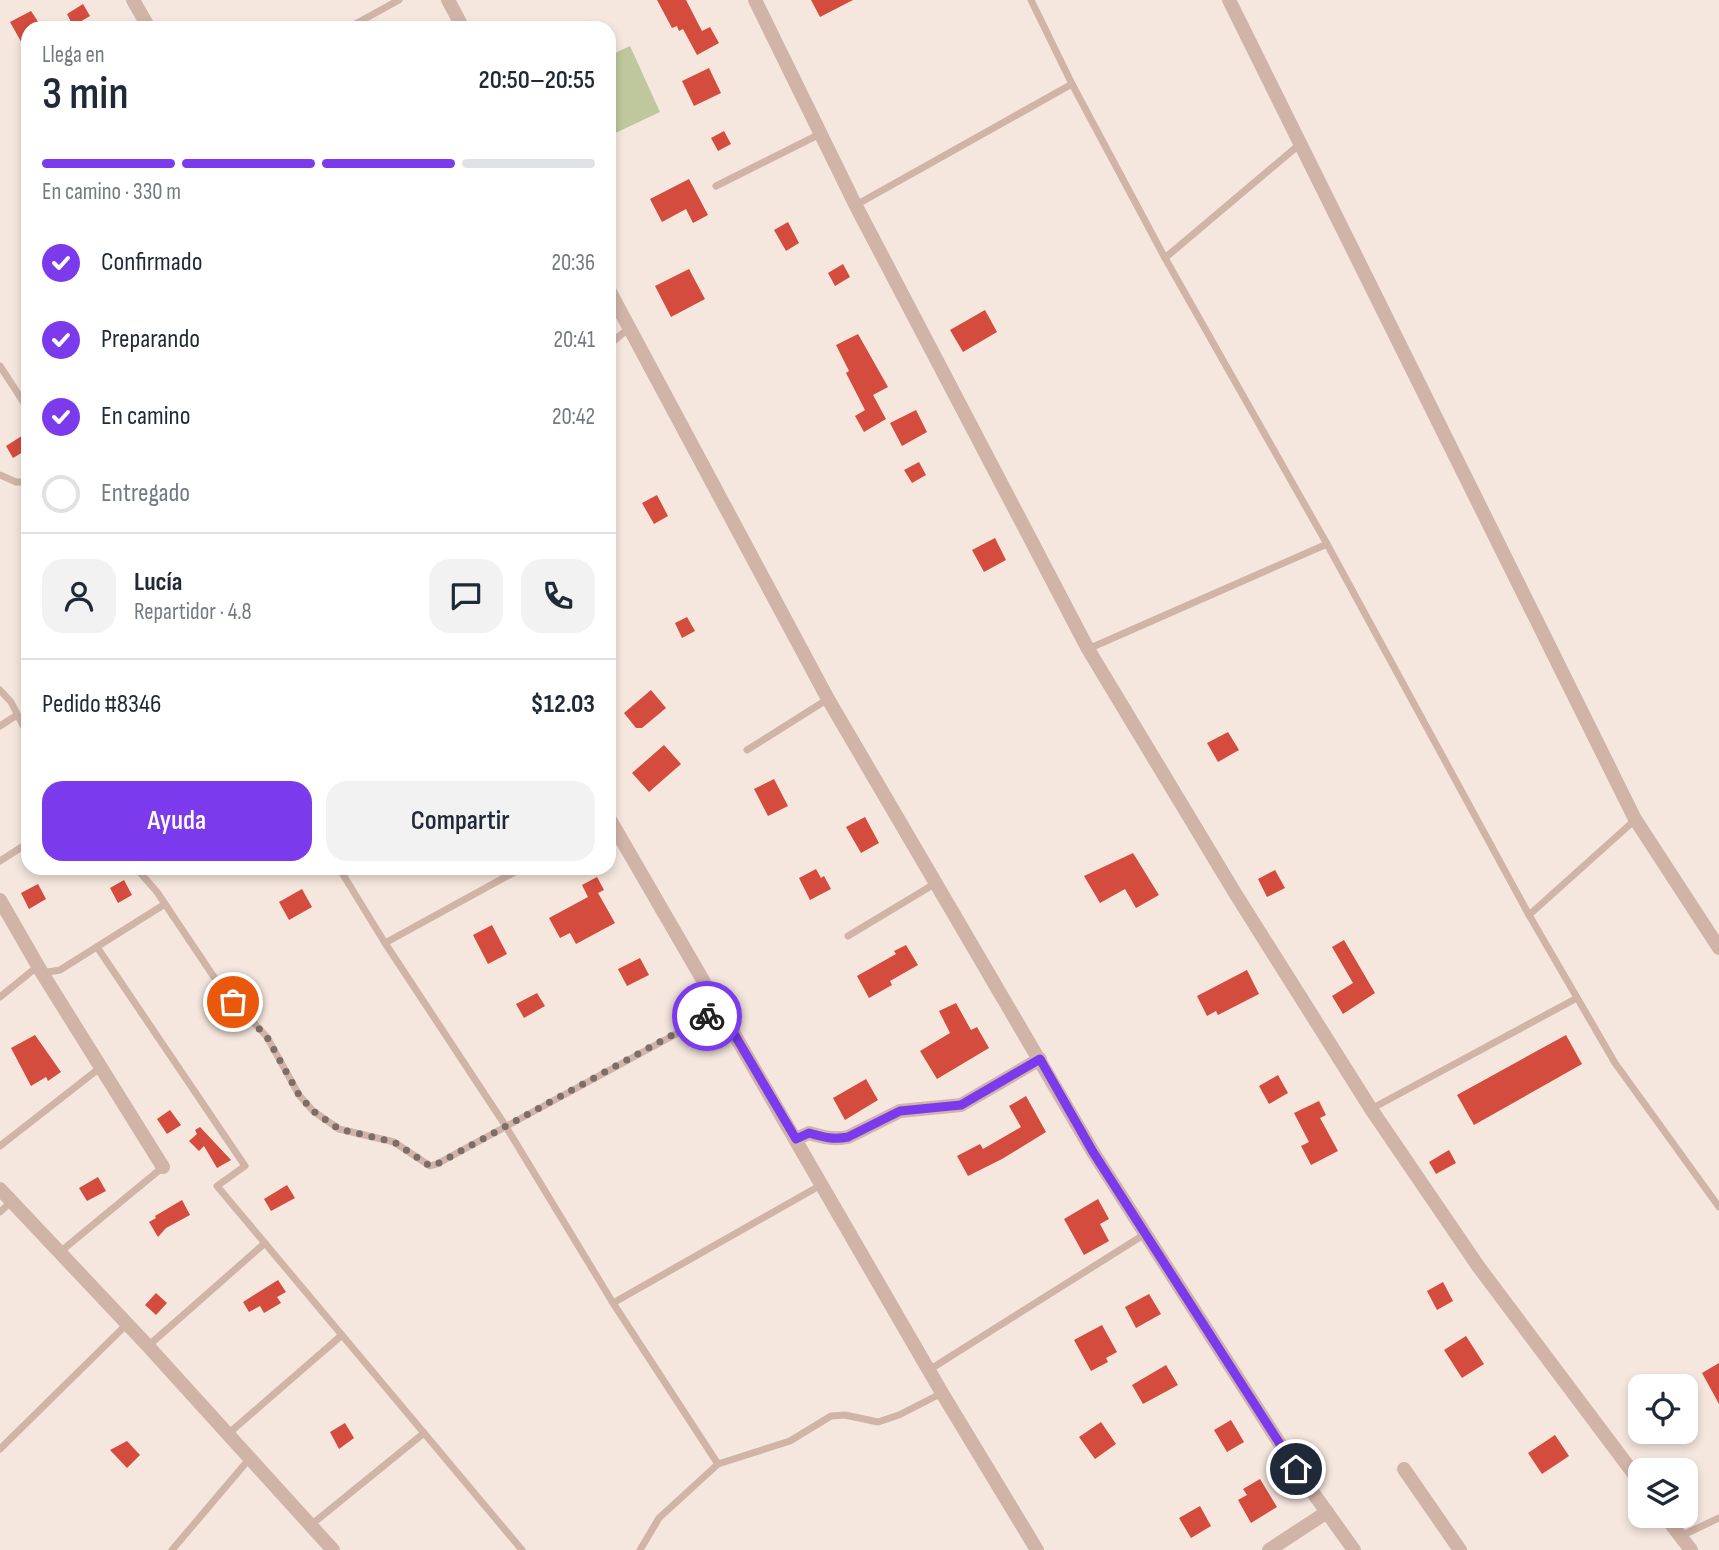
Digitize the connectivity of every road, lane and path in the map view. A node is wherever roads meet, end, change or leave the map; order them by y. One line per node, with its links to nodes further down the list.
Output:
1 (133, 0): 7 (street)
2 (399, 0): 8 (lane)
3 (448, 0): 9 (street)
4 (755, 0): 11 (street)
5 (1031, 0): 10 (lane)
6 (1229, 0): 12 (street)
7 (145, 21)
8 (361, 21)
9 (459, 21)
10 (1072, 84): 14 (lane); 15 (lane)
11 (820, 134): 13 (lane); 14 (street)
12 (1300, 144): 15 (lane); 31 (street)
13 (716, 186)
14 (856, 206): 24 (street)
15 (1165, 258): 23 (lane)
16 (616, 303): 17 (street)
17 (630, 328): 18 (lane); 26 (street)
18 (616, 339)
19 (0, 366): 20 (lane)
20 (21, 398)
21 (0, 475): 22 (lane)
22 (21, 482)
23 (1327, 544): 24 (lane); 41 (lane)
24 (1088, 649): 52 (street)
25 (0, 690): 27 (lane)
26 (828, 699): 30 (lane); 38 (street)
27 (17, 715): 28 (lane); 29 (lane)
28 (21, 722)
29 (0, 726)
30 (747, 750)
31 (1635, 819): 41 (lane); 45 (street)
32 (616, 832): 49 (street)
33 (21, 848): 34 (lane)
34 (0, 861)
35 (142, 875): 40 (lane)
36 (343, 875): 43 (lane)
37 (509, 875): 43 (lane)
38 (936, 883): 42 (lane); 50 (street)
39 (0, 900): 46 (street)
40 (165, 904): 44 (lane); 53 (lane)
41 (1529, 915): 48 (lane)
42 (848, 936)
43 (385, 943): 53 (lane)
44 (96, 947): 46 (lane); 63 (lane)
45 (1719, 948)
46 (40, 970): 47 (lane); 51 (street)
47 (0, 996)
48 (1577, 998): 52 (lane); 60 (lane)
49 (720, 1010): 53 (lane); 54 (street)
50 (1040, 1059): 54 (street); 62 (street)
51 (101, 1067): 55 (lane); 56 (street)
52 (1371, 1109): 76 (street)
53 (505, 1125): 65 (lane)
54 (796, 1139): 57 (street)
55 (0, 1146)
56 (163, 1167): 64 (lane)
57 (822, 1184): 65 (lane); 69 (street)
58 (0, 1189): 59 (street)
59 (12, 1201): 61 (lane); 64 (street)
60 (1719, 1207)
61 (0, 1212)
62 (1145, 1234): 69 (lane); 78 (street)
63 (265, 1243): 67 (lane); 68 (lane)
64 (60, 1252): 66 (street)
65 (613, 1303): 75 (lane)
66 (127, 1324): 68 (street); 73 (lane)
67 (342, 1335): 71 (lane); 72 (lane)
68 (148, 1346): 72 (street)
69 (929, 1370): 70 (street)
70 (942, 1393): 75 (lane); 87 (street)
71 (424, 1433): 80 (lane); 85 (lane)
72 (228, 1434): 74 (street)
73 (0, 1449)
74 (250, 1458): 80 (street); 83 (lane)
75 (718, 1464): 86 (lane)
76 (1628, 1466)
77 (1404, 1469): 90 (street)
78 (1327, 1512): 88 (street); 89 (street)
79 (1719, 1518): 82 (lane)
80 (311, 1525): 84 (street)
81 (1675, 1528): 82 (street)
82 (1681, 1536): 91 (street)
83 (172, 1550)
84 (333, 1550)
85 (522, 1550)
86 (640, 1550)
87 (1037, 1550)
88 (1269, 1550)
89 (1354, 1550)
90 (1460, 1550)
91 (1691, 1550)

